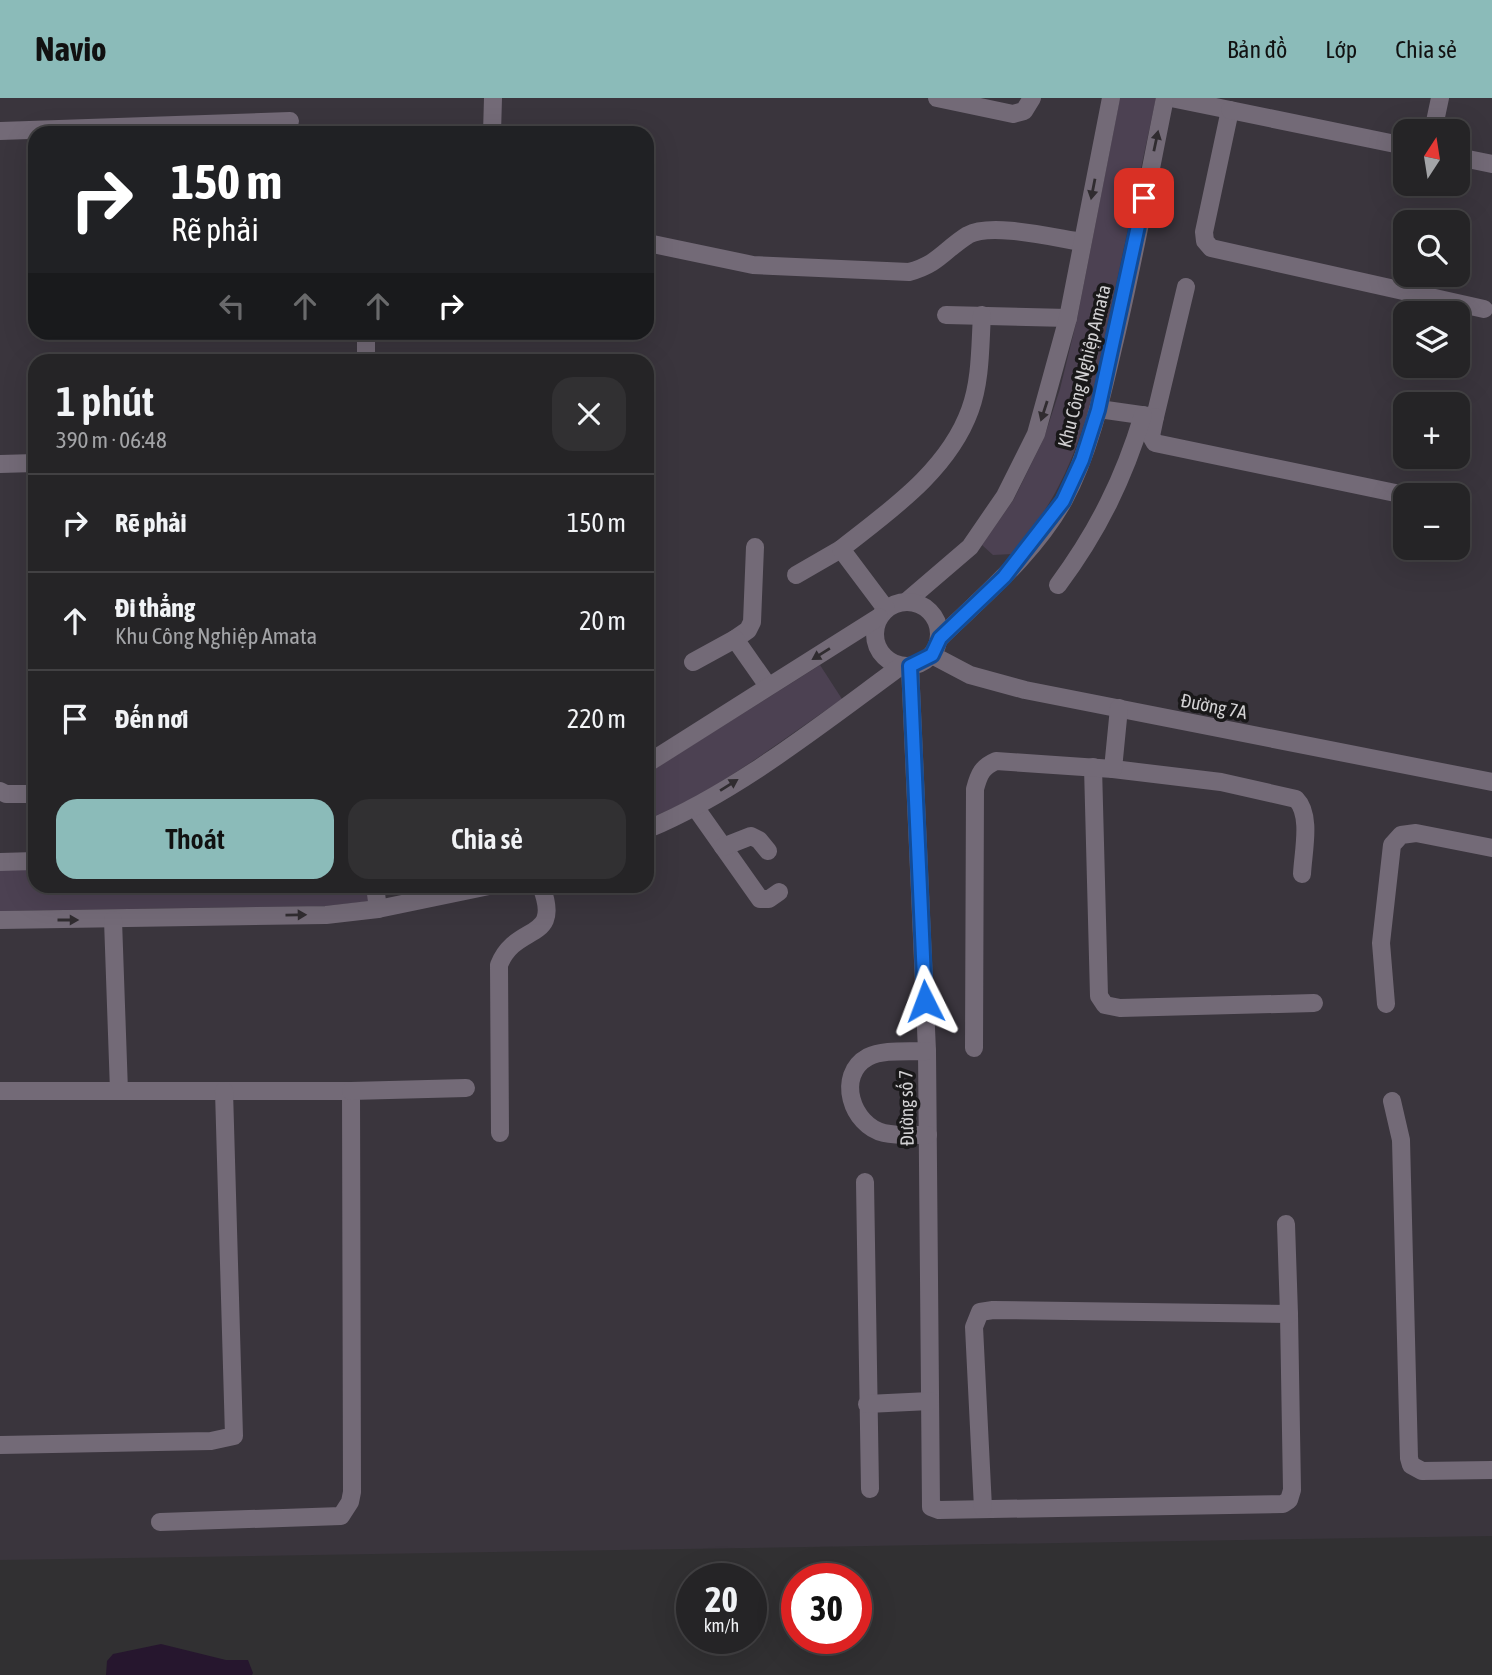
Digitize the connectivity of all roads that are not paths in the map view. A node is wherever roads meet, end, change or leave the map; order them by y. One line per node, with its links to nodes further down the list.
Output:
1 (493, 98): 12 (street)
2 (937, 98): 3 (street)
3 (1032, 98)
4 (1111, 98): 18 (street, Khu Công Nghiệp Amata, one-way to 18)
5 (1165, 98): 25 (street, Khu Công Nghiệp Amata, one-way to 5)
6 (1171, 98): 8 (street)
7 (1440, 98): 9 (street)
8 (1230, 110): 15 (street); 21 (street)
9 (1436, 119)
10 (290, 121): 11 (street)
11 (145, 126)
12 (492, 126)
13 (28, 130): 14 (street)
14 (0, 131)
15 (1393, 144)
16 (1470, 159): 17 (street)
17 (1492, 164)
18 (1082, 242): 19 (street); 24 (street, Khu Công Nghiệp Amata)
19 (654, 244)
20 (1186, 287): 26 (street)
21 (1484, 309)
22 (946, 315): 23 (street)
23 (982, 315): 24 (street); 31 (street)
24 (1068, 318): 34 (street, Khu Công Nghiệp Amata, one-way to 34)
25 (1098, 410): 26 (street); 36 (street, Khu Công Nghiệp Amata)
26 (1149, 416): 29 (street); 33 (street)
27 (28, 463): 28 (street)
28 (0, 464)
29 (1393, 493)
30 (755, 547): 37 (street)
31 (841, 550): 32 (street); 35 (street)
32 (796, 575)
33 (1058, 585)
34 (907, 601): 35 (street); 36 (street)
35 (883, 613): 40 (street); 41 (street, one-way to 41)
36 (940, 638): 38 (street)
37 (734, 639): 39 (street); 41 (street)
38 (932, 655): 40 (street); 42 (street, Đường 7A)
39 (693, 662)
40 (905, 666): 49 (street, one-way to 40); 67 (street, Đường số 7)
41 (768, 686): 43 (street)
42 (1119, 708): 45 (street); 46 (street, Đường 7A)
43 (654, 759)
44 (1093, 767): 45 (street); 64 (street); 66 (street)
45 (1113, 769): 56 (street)
46 (1492, 782)
47 (0, 791): 48 (street)
48 (28, 794)
49 (695, 807): 50 (street); 51 (street)
50 (654, 826)
51 (723, 847): 53 (street); 57 (street)
52 (1492, 848): 65 (street)
53 (768, 851)
54 (28, 861): 55 (street)
55 (0, 862)
56 (1302, 874)
57 (779, 892)
58 (376, 893): 61 (street)
59 (455, 893): 61 (street)
60 (544, 893): 74 (street)
61 (378, 909): 63 (street, one-way to 61)
62 (0, 920): 63 (street, one-way to 63)
63 (113, 920): 70 (street)
64 (1314, 1003)
65 (1386, 1004)
66 (974, 1048)
67 (927, 1051): 75 (street, Đường số 7); 75 (street)
68 (466, 1088): 72 (street)
69 (0, 1091): 70 (street)
70 (119, 1091): 71 (street)
71 (224, 1091): 72 (street); 81 (street)
72 (351, 1091): 85 (street)
73 (1392, 1101): 82 (street)
74 (500, 1133)
75 (928, 1135): 79 (street, Đường số 7)
76 (865, 1182): 80 (street)
77 (1286, 1224): 78 (street)
78 (1289, 1314): 84 (street); 84 (street)
79 (930, 1401): 80 (street); 84 (street, Đường số 7)
80 (867, 1404): 83 (street)
81 (0, 1445)
82 (1492, 1470)
83 (870, 1489)
84 (982, 1508)
85 (160, 1522)

